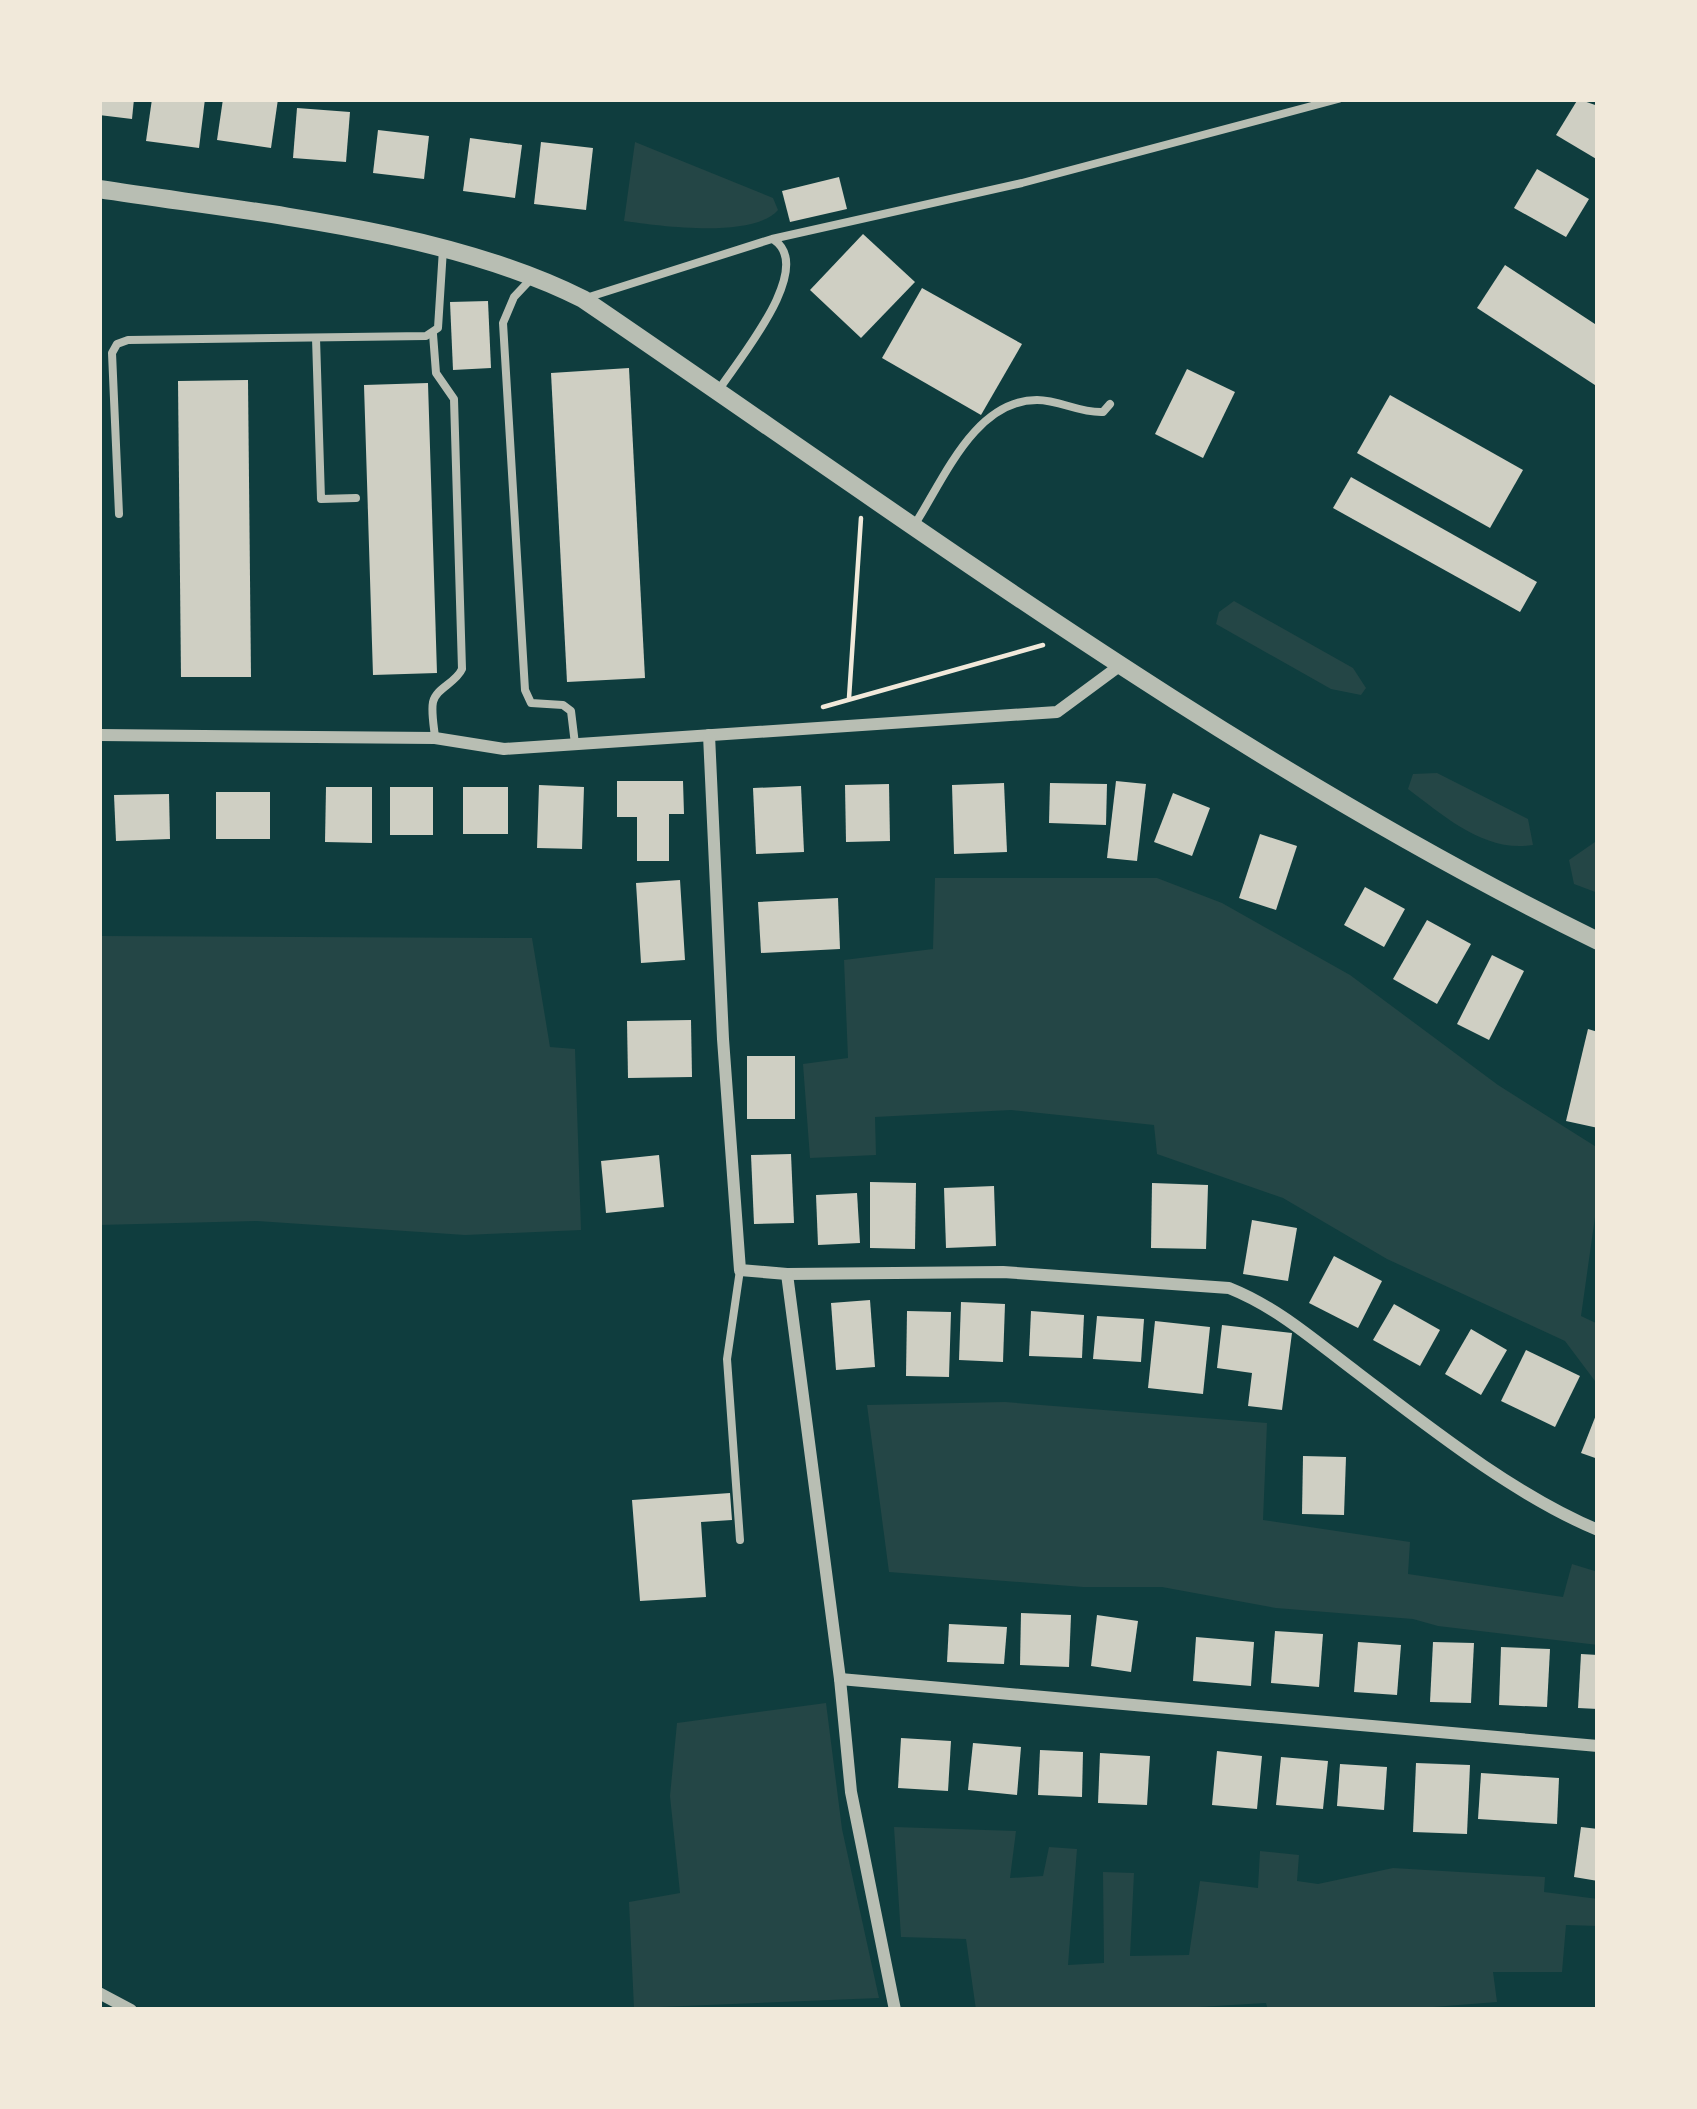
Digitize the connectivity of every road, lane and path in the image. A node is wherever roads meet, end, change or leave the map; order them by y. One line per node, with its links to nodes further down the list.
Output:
1 (1338, 99): 3 (lane)
2 (99, 189): 4 (street)
3 (772, 239): 6 (lane); 9 (lane)
4 (442, 248): 5 (street); 7 (lane)
5 (535, 275): 6 (street); 22 (lane)
6 (583, 299): 9 (street)
7 (433, 334): 8 (lane); 21 (lane)
8 (316, 338): 11 (lane); 12 (lane)
9 (718, 391): 14 (street)
10 (1110, 404): 14 (lane)
11 (356, 498)
12 (119, 514)
13 (861, 518): 17 (path)
14 (914, 525): 16 (street)
15 (1042, 645): 17 (path)
16 (1122, 664): 20 (street); 23 (street)
17 (849, 700): 18 (path)
18 (810, 712)
19 (99, 735): 21 (street)
20 (709, 735): 22 (street); 24 (street)
21 (435, 738): 22 (street)
22 (575, 744)
23 (1598, 941)
24 (740, 1270): 25 (street); 27 (lane)
25 (787, 1274): 26 (street); 28 (street)
26 (1598, 1530)
27 (740, 1540)
28 (840, 1679): 29 (street); 32 (street)
29 (1598, 1746)
30 (99, 1993): 31 (street)
31 (131, 2010)
32 (895, 2010)

